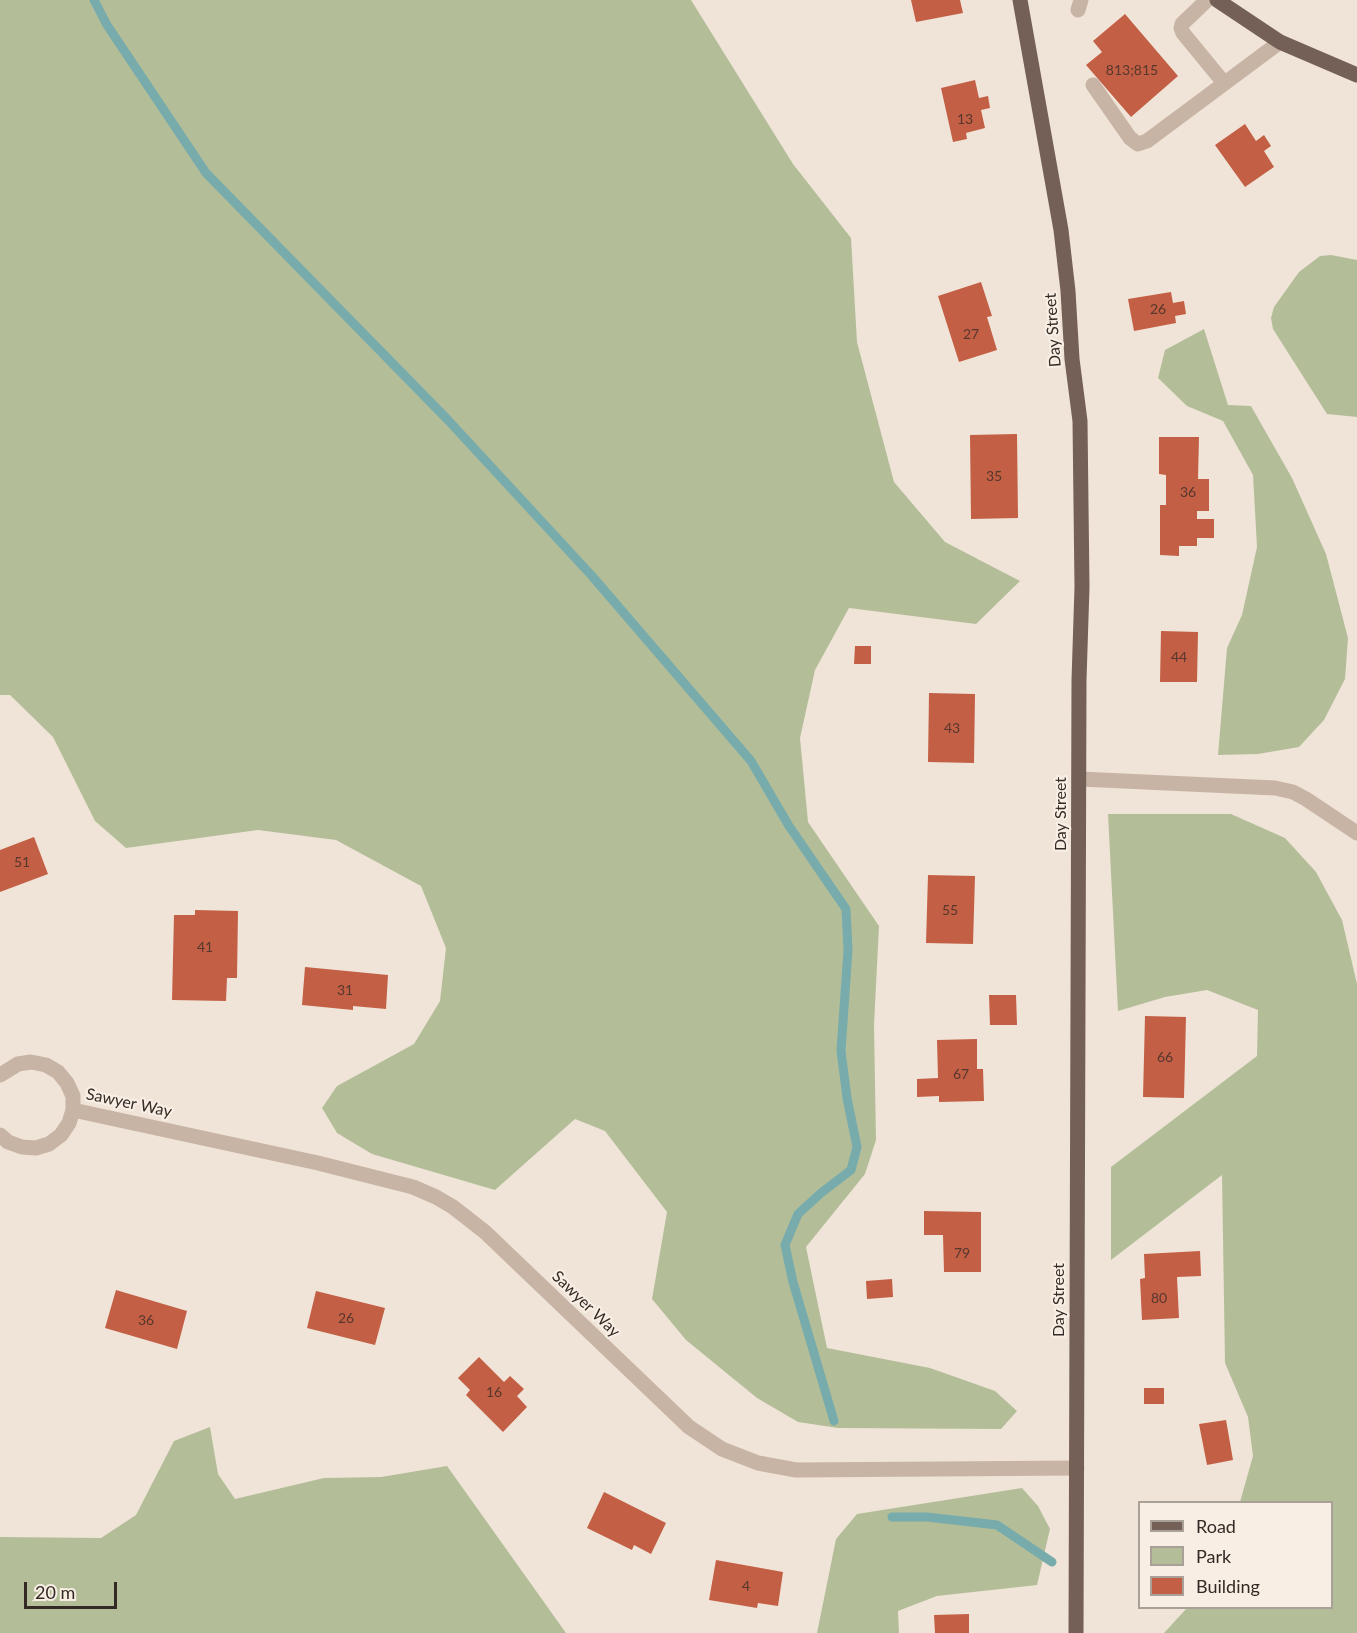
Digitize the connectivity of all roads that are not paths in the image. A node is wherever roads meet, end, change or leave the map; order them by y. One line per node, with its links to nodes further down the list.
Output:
1 (1020, 0): 8 (main road, Day Street)
2 (1207, 0): 6 (street)
3 (1217, 0): 4 (main road)
4 (1280, 42): 5 (main road); 6 (street)
5 (1357, 75)
6 (1224, 83): 7 (street)
7 (1093, 85)
8 (1080, 779): 9 (street); 13 (main road, Day Street)
9 (1357, 833)
10 (0, 1075): 11 (street, Sawyer Way)
11 (73, 1110): 12 (street, Sawyer Way); 13 (street, Sawyer Way)
12 (0, 1136)
13 (1077, 1468): 14 (main road, Day Street)
14 (1076, 1633)

